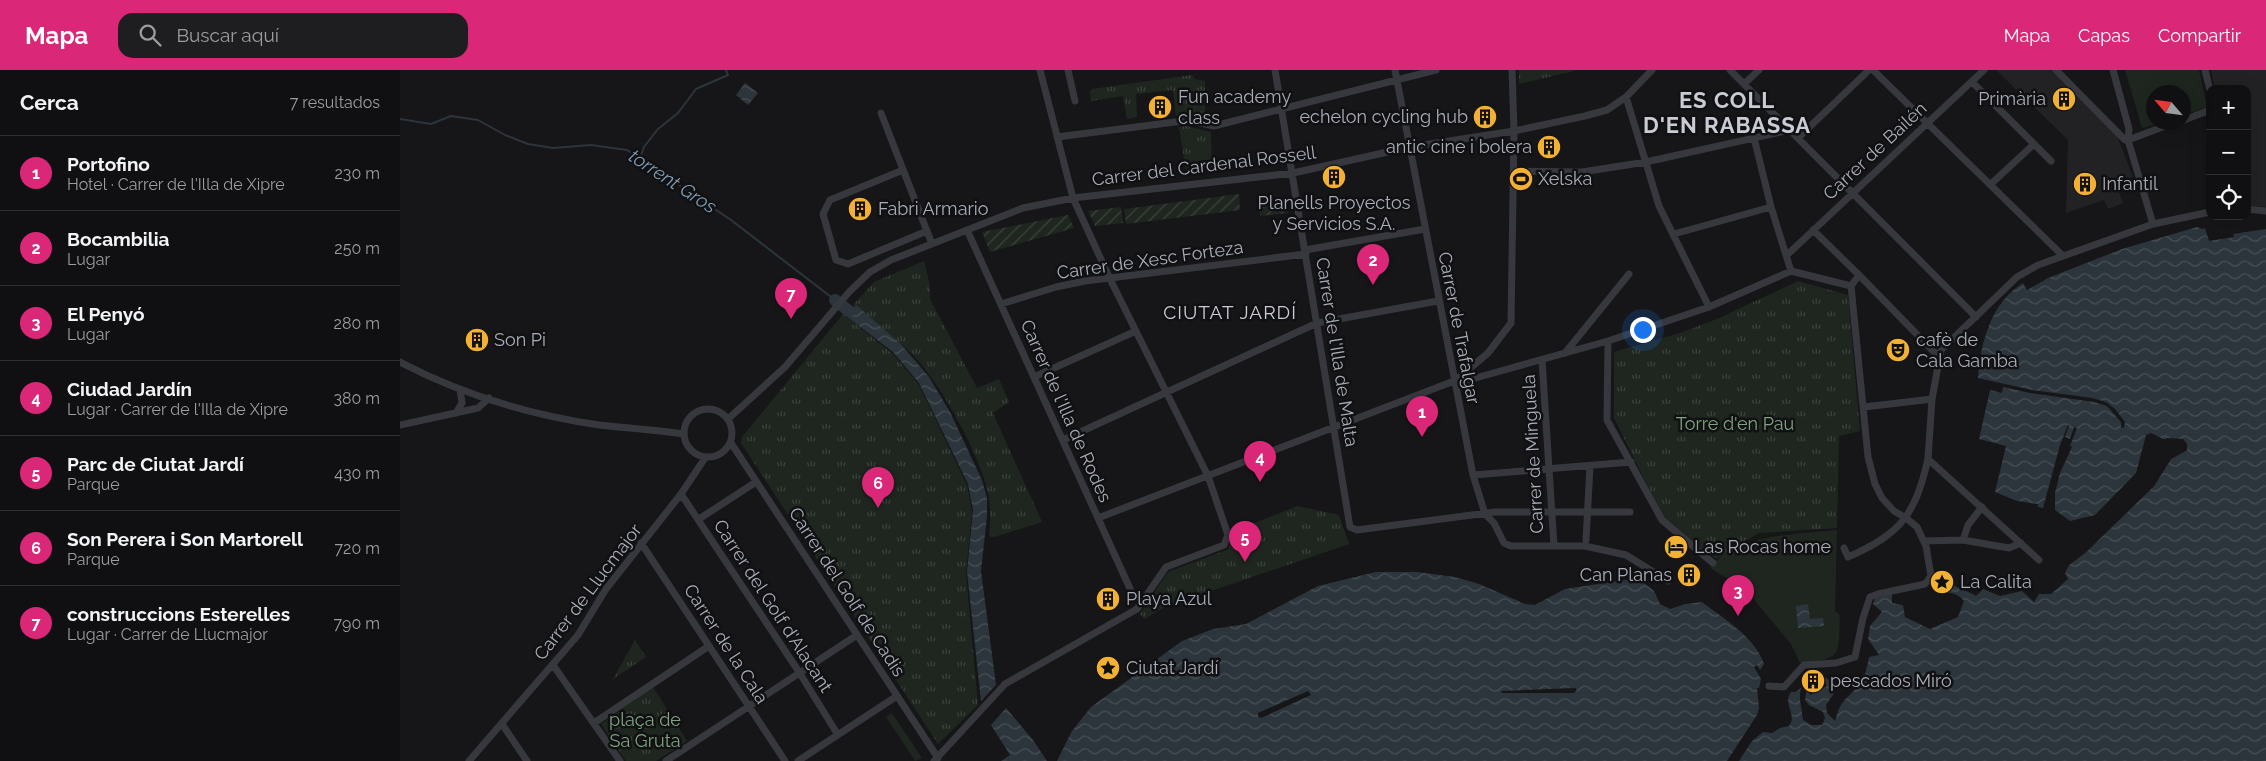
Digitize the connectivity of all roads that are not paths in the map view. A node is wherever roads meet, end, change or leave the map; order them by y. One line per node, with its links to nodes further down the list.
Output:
1 (1040, 70): 29 (street)
2 (1068, 70): 20 (street)
3 (1275, 70): 21 (street, Carrer de l'Illa de Malta)
4 (1395, 70): 15 (street, Carrer de Trafalgar)
5 (1436, 70): 15 (street)
6 (1512, 70): 28 (street)
7 (1652, 70): 19 (street, Carrer del Cardenal Rossell)
8 (1730, 70): 17 (street)
9 (1759, 70): 17 (street)
10 (1871, 70): 25 (street); 31 (street)
11 (1984, 70): 16 (street, Carrer de Bailén)
12 (2056, 70): 32 (street)
13 (2113, 70): 32 (street)
14 (2205, 70): 18 (street)
15 (1397, 80): 21 (street); 34 (street, Carrer de Trafalgar)
16 (1972, 82): 25 (street, Carrer de Bailén); 33 (street)
17 (1744, 84): 26 (street)
18 (2209, 85)
19 (1626, 97): 28 (street, Carrer del Cardenal Rossell); 36 (street)
20 (1076, 101)
21 (1282, 110): 29 (street); 39 (street, Carrer de l'Illa de Malta)
22 (2206, 112): 24 (street)
23 (881, 113): 37 (street)
24 (2191, 117)
25 (1928, 123): 40 (street); 41 (street, Carrer de Bailén)
26 (1790, 130): 30 (street); 31 (street)
27 (2155, 130): 32 (street)
28 (1514, 131): 34 (street, Carrer del Cardenal Rossell); 38 (street)
29 (1057, 138): 42 (street)
30 (1754, 138): 36 (street); 43 (street)
31 (1798, 138): 41 (street)
32 (2128, 140): 47 (street)
33 (2034, 144): 35 (street); 40 (street)
34 (1410, 147): 39 (street, Carrer del Cardenal Rossell); 48 (street, Carrer de Trafalgar)
35 (2051, 161)
36 (1646, 162): 38 (street); 52 (street)
37 (903, 170): 49 (street); 49 (street)
38 (1514, 171): 74 (street)
39 (1293, 173): 42 (street, Carrer del Cardenal Rossell); 54 (street, Carrer de l'Illa de Malta)
40 (1991, 184): 56 (street)
41 (1853, 193): 51 (street, Carrer de Bailén); 65 (street)
42 (1073, 198): 50 (street, Carrer del Cardenal Rossell); 60 (street)
43 (1771, 207): 52 (street); 55 (street)
44 (2251, 209): 45 (street)
45 (2266, 211)
46 (2206, 213): 47 (street)
47 (2153, 224): 56 (street)
48 (1425, 229): 54 (street, Carrer de Xesc Forteza); 62 (street, Carrer de Trafalgar)
49 (927, 230): 53 (street)
50 (967, 230): 53 (street, Carrer del Cardenal Rossell); 63 (street, Carrer de l'Illa de Rodes)
51 (1813, 230): 55 (street, Carrer de Bailén); 59 (street)
52 (1674, 234): 64 (street)
53 (932, 244): 81 (street, Carrer del Cardenal Rossell)
54 (1306, 252): 60 (street, Carrer de Xesc Forteza); 66 (street, Carrer de l'Illa de Malta)
55 (1787, 255): 57 (street)
56 (2063, 256): 65 (street)
57 (1791, 271): 61 (street); 64 (street)
58 (1629, 274): 69 (street)
59 (1859, 275): 61 (street); 70 (street)
60 (1110, 279): 63 (street, Carrer de Xesc Forteza); 67 (street)
61 (1851, 286): 79 (street)
62 (1438, 301): 66 (street); 74 (street, Carrer de Trafalgar)
63 (1001, 304): 73 (street, Carrer de l'Illa de Rodes)
64 (1709, 307): 68 (street)
65 (1976, 317): 70 (street)
66 (1317, 324): 76 (street); 83 (street, Carrer de l'Illa de Malta)
67 (1136, 332): 73 (street); 76 (street)
68 (1608, 341): 69 (street); 89 (street)
69 (1566, 352): 71 (street)
70 (1939, 357): 78 (street)
71 (1542, 360): 74 (street); 91 (street, Carrer de Minguela)
72 (400, 362): 75 (street)
73 (1034, 377): 85 (street, Carrer de l'Illa de Rodes)
74 (1454, 381): 83 (street); 92 (street, Carrer de Trafalgar)
75 (460, 388): 77 (street); 80 (street)
76 (1166, 391): 85 (street); 93 (street)
77 (489, 398): 80 (street); 84 (street)
78 (1932, 399): 79 (street); 88 (street)
79 (1864, 407): 102 (street)
80 (456, 413): 82 (street)
81 (728, 419): 84 (street); 86 (street)
82 (400, 425)
83 (1333, 427): 93 (street); 100 (street, Carrer de l'Illa de Malta)
84 (683, 434): 87 (street)
85 (1063, 440): 101 (street, Carrer de l'Illa de Rodes)
86 (731, 444): 87 (street); 94 (street, Carrer del Golf de Cadis)
87 (705, 458): 95 (street, Carrer de Llucmajor)
88 (1928, 459): 96 (street); 102 (street)
89 (1631, 462): 90 (street); 112 (street)
90 (1590, 466): 91 (street); 98 (street)
91 (1549, 469): 92 (street); 97 (street, Carrer de Minguela)
92 (1473, 475): 100 (street, Carrer de Trafalgar)
93 (1208, 476): 101 (street); 114 (street)
94 (756, 482): 103 (street); 115 (street, Carrer del Golf de Cadis)
95 (682, 494): 103 (street, Carrer del Golf d'Alacant); 108 (street, Carrer de Llucmajor)
96 (1982, 507): 105 (street); 107 (street)
97 (1552, 512): 98 (street); 100 (street); 109 (street, Carrer de Minguela)
98 (1587, 512): 99 (street); 104 (street)
99 (1630, 512)
100 (1485, 514): 109 (street, Carrer de Trafalgar)
101 (1098, 518): 114 (street, Carrer de l'Illa de Rodes)
102 (1906, 518): 106 (street); 110 (street)
103 (699, 519): 118 (street, Carrer del Golf d'Alacant)
104 (1586, 540)
105 (1963, 540): 106 (street); 107 (street)
106 (1924, 541): 119 (street)
107 (2021, 543): 111 (street)
108 (641, 544): 116 (street, Carrer de la Cala); 117 (street, Carrer de Llucmajor)
109 (1554, 546): 113 (street)
110 (1844, 548)
111 (2039, 560)
112 (1713, 563)
113 (1668, 581)
114 (1143, 602): 125 (street)
115 (857, 635): 118 (street); 120 (street, Carrer del Golf de Cadis)
116 (709, 646): 121 (street, Carrer de la Cala); 122 (street)
117 (553, 665): 122 (street); 123 (street, Carrer de Llucmajor)
118 (798, 672): 121 (street); 124 (street, Carrer del Golf d'Alacant)
119 (1769, 686)
120 (897, 696): 124 (street); 125 (street, Carrer del Golf de Cadis)
121 (748, 706): 129 (street); 130 (street, Carrer de la Cala)
122 (594, 723): 128 (street)
123 (502, 724): 126 (street, Carrer de Llucmajor); 127 (street)
124 (838, 735): 131 (street)
125 (936, 759)
126 (469, 761)
127 (527, 761)
128 (620, 761)
129 (666, 761)
130 (785, 761)
131 (798, 761)

